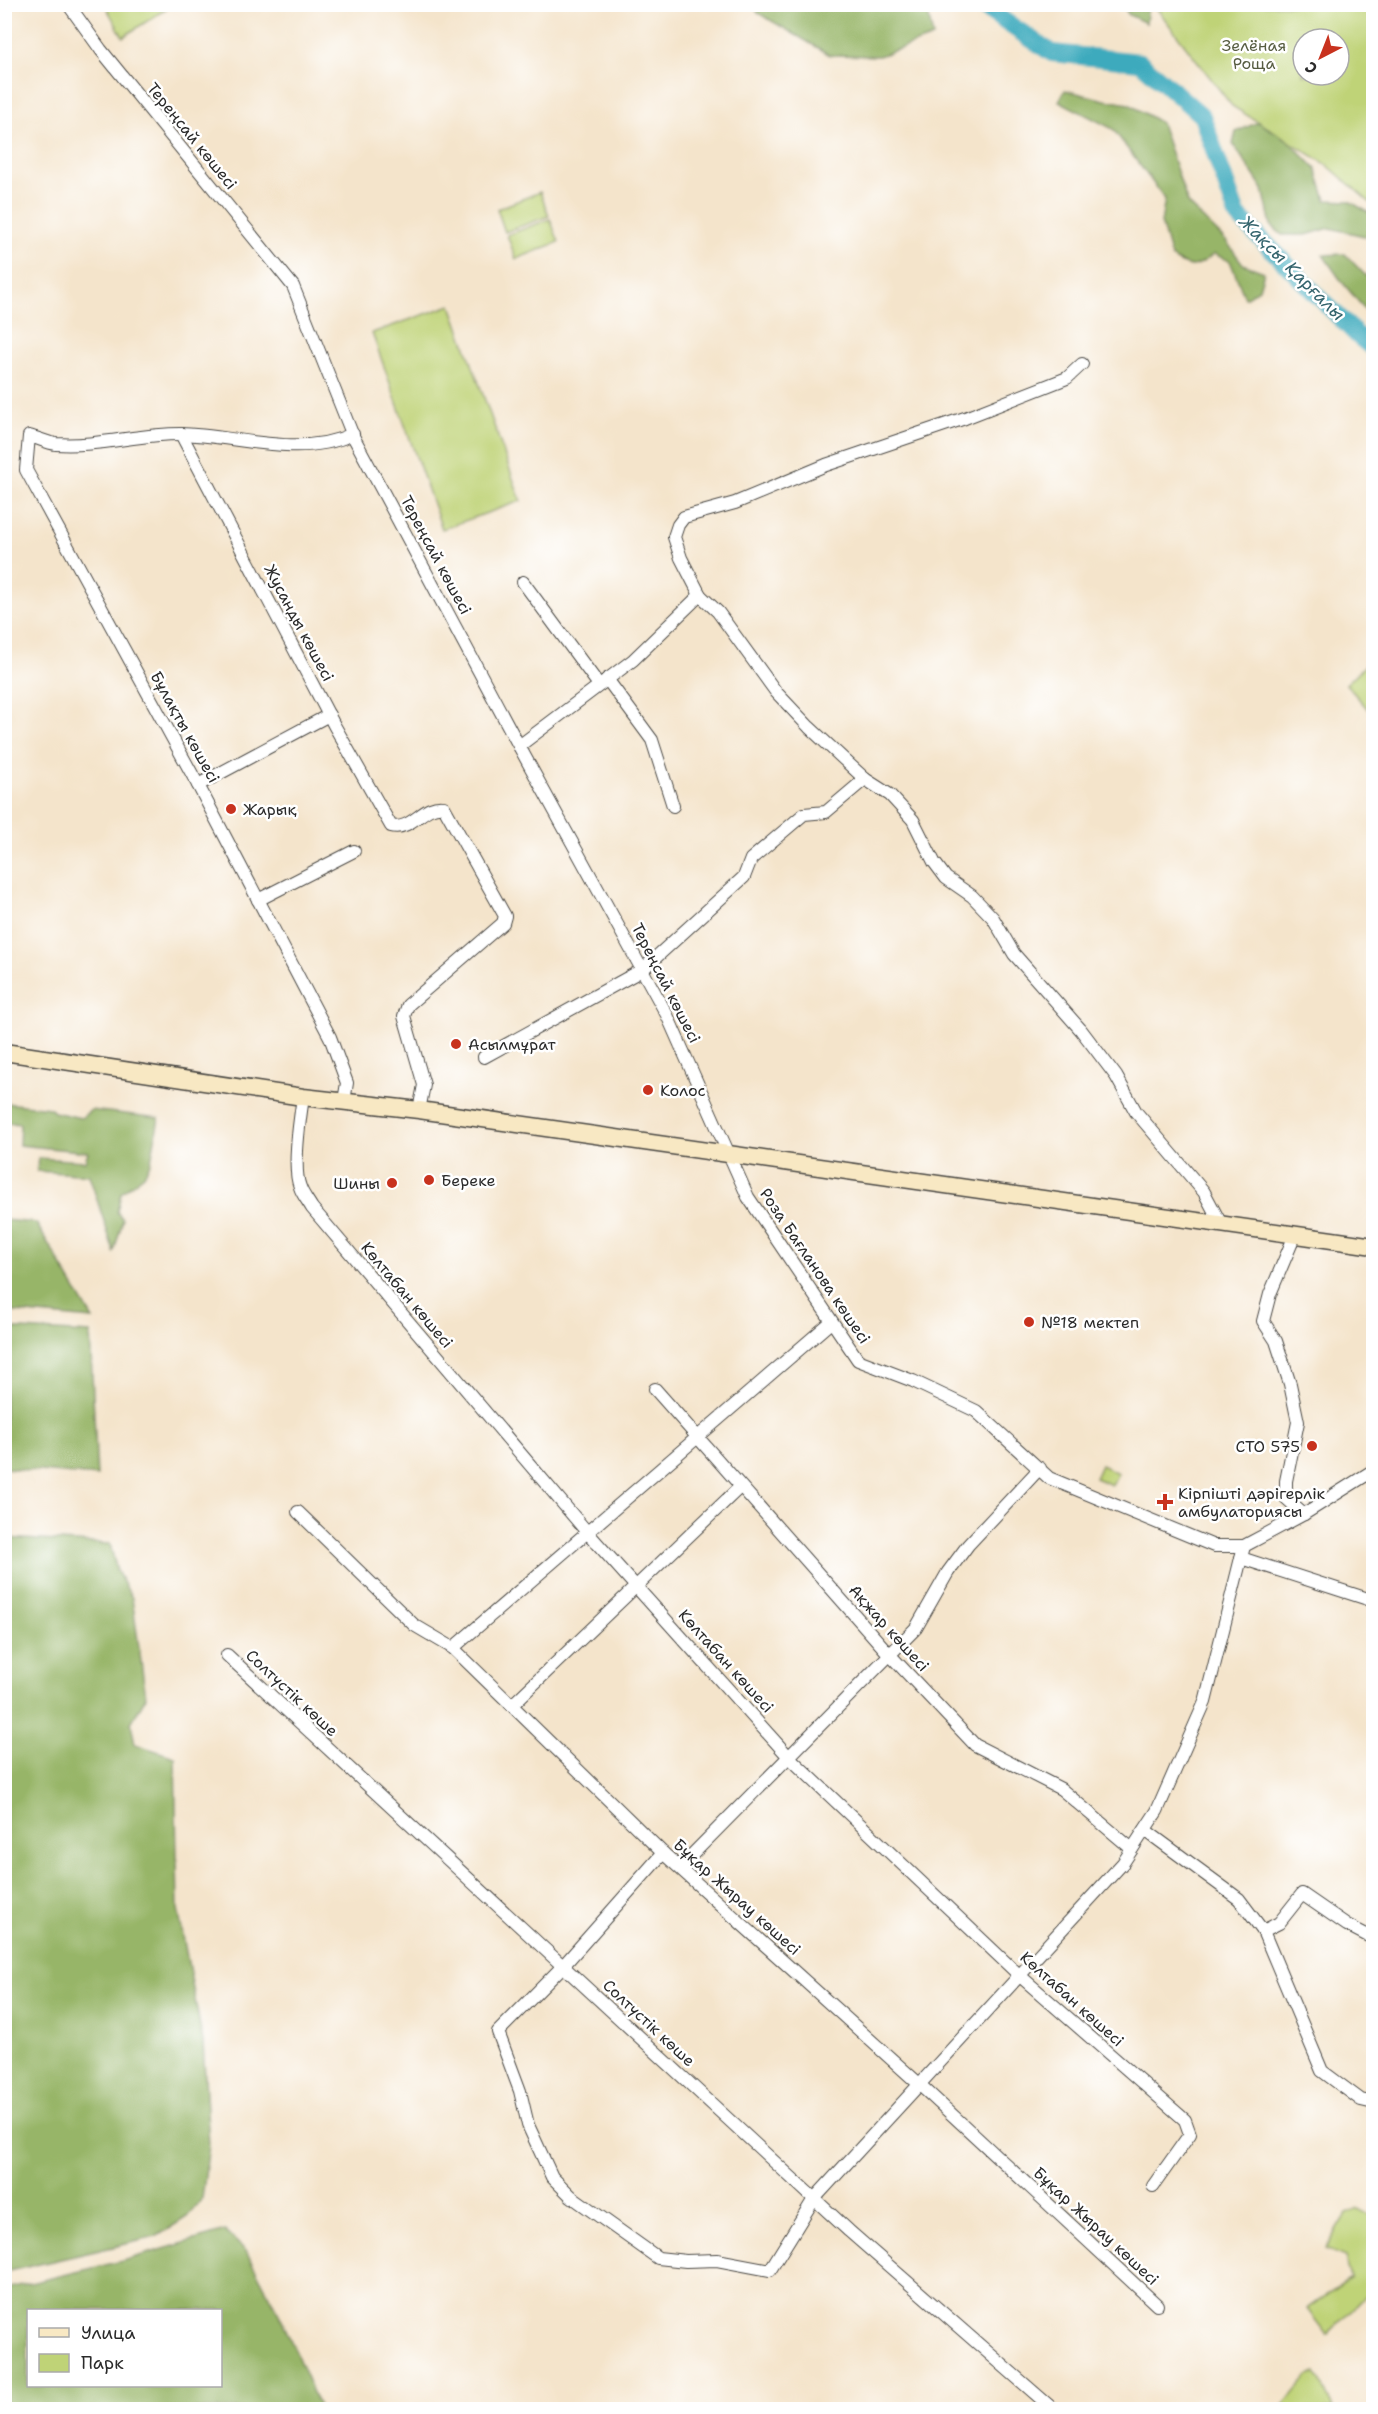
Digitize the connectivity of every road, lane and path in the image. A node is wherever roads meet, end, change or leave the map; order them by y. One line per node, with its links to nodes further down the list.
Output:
1 (68, 4): 4 (street, Тереңсай көшесі)
2 (1083, 364): 6 (street)
3 (180, 434): 4 (street); 8 (street, Жусанды көшесі); 11 (street, Бұлақты көшесі)
4 (352, 434): 9 (street, Тереңсай көшесі)
5 (523, 582): 7 (street)
6 (700, 595): 7 (street); 10 (street)
7 (603, 682): 9 (street); 12 (street)
8 (329, 716): 11 (street); 20 (street, Жусанды көшесі)
9 (519, 746): 15 (street, Тереңсай көшесі)
10 (865, 779): 15 (street); 22 (street)
11 (198, 785): 14 (street, Бұлақты көшесі)
12 (673, 806)
13 (354, 851): 14 (street)
14 (258, 900): 19 (street, Бұлақты көшесі)
15 (642, 970): 17 (street); 21 (street, Тереңсай көшесі)
16 (4, 1052): 18 (main road)
17 (484, 1057)
18 (303, 1097): 19 (main road); 33 (street, Көлтабан көшесі)
19 (344, 1101): 20 (main road)
20 (420, 1110): 21 (main road)
21 (728, 1154): 22 (main road); 25 (street, Роза Бағланова көшесі)
22 (1221, 1224): 23 (main road)
23 (1295, 1235): 24 (main road); 32 (street)
24 (1374, 1246)
25 (831, 1322): 27 (street); 28 (street, Роза Бағланова көшесі)
26 (655, 1389): 27 (street, Ақжар көшесі)
27 (696, 1438): 30 (street, Ақжар көшесі); 33 (street)
28 (1040, 1468): 34 (street, Роза Бағланова көшесі); 39 (street)
29 (1374, 1470): 32 (street)
30 (740, 1486): 35 (street); 39 (street, Ақжар көшесі)
31 (298, 1512): 37 (street, Бұқар Жырау көшесі)
32 (1304, 1514): 34 (street)
33 (587, 1532): 35 (street, Көлтабан көшесі); 37 (street)
34 (1243, 1552): 36 (street); 42 (street)
35 (636, 1587): 40 (street); 41 (street, Көлтабан көшесі)
36 (1374, 1601)
37 (453, 1648): 40 (street, Бұқар Жырау көшесі)
38 (227, 1654): 48 (street, Солтүстік көше)
39 (890, 1655): 41 (street); 43 (street, Ақжар көшесі)
40 (512, 1705): 44 (street, Бұқар Жырау көшесі)
41 (789, 1757): 45 (street); 49 (street, Көлтабан көшесі)
42 (1145, 1830): 43 (street); 46 (street)
43 (1132, 1849): 49 (street)
44 (663, 1853): 45 (street, Бұқар Жырау көшесі); 48 (street)
45 (680, 1867): 50 (street, Бұқар Жырау көшесі)
46 (1263, 1931): 47 (street); 51 (street)
47 (1374, 1939)
48 (563, 1966): 53 (street, Солтүстік көше); 53 (street)
49 (1019, 1976): 50 (street); 52 (street, Көлтабан көшесі)
50 (919, 2084): 53 (street); 54 (street, Бұқар Жырау көшесі)
51 (1374, 2103)
52 (1153, 2186)
53 (814, 2199): 55 (street, Солтүстік көше)
54 (1157, 2305)
55 (1054, 2409)

